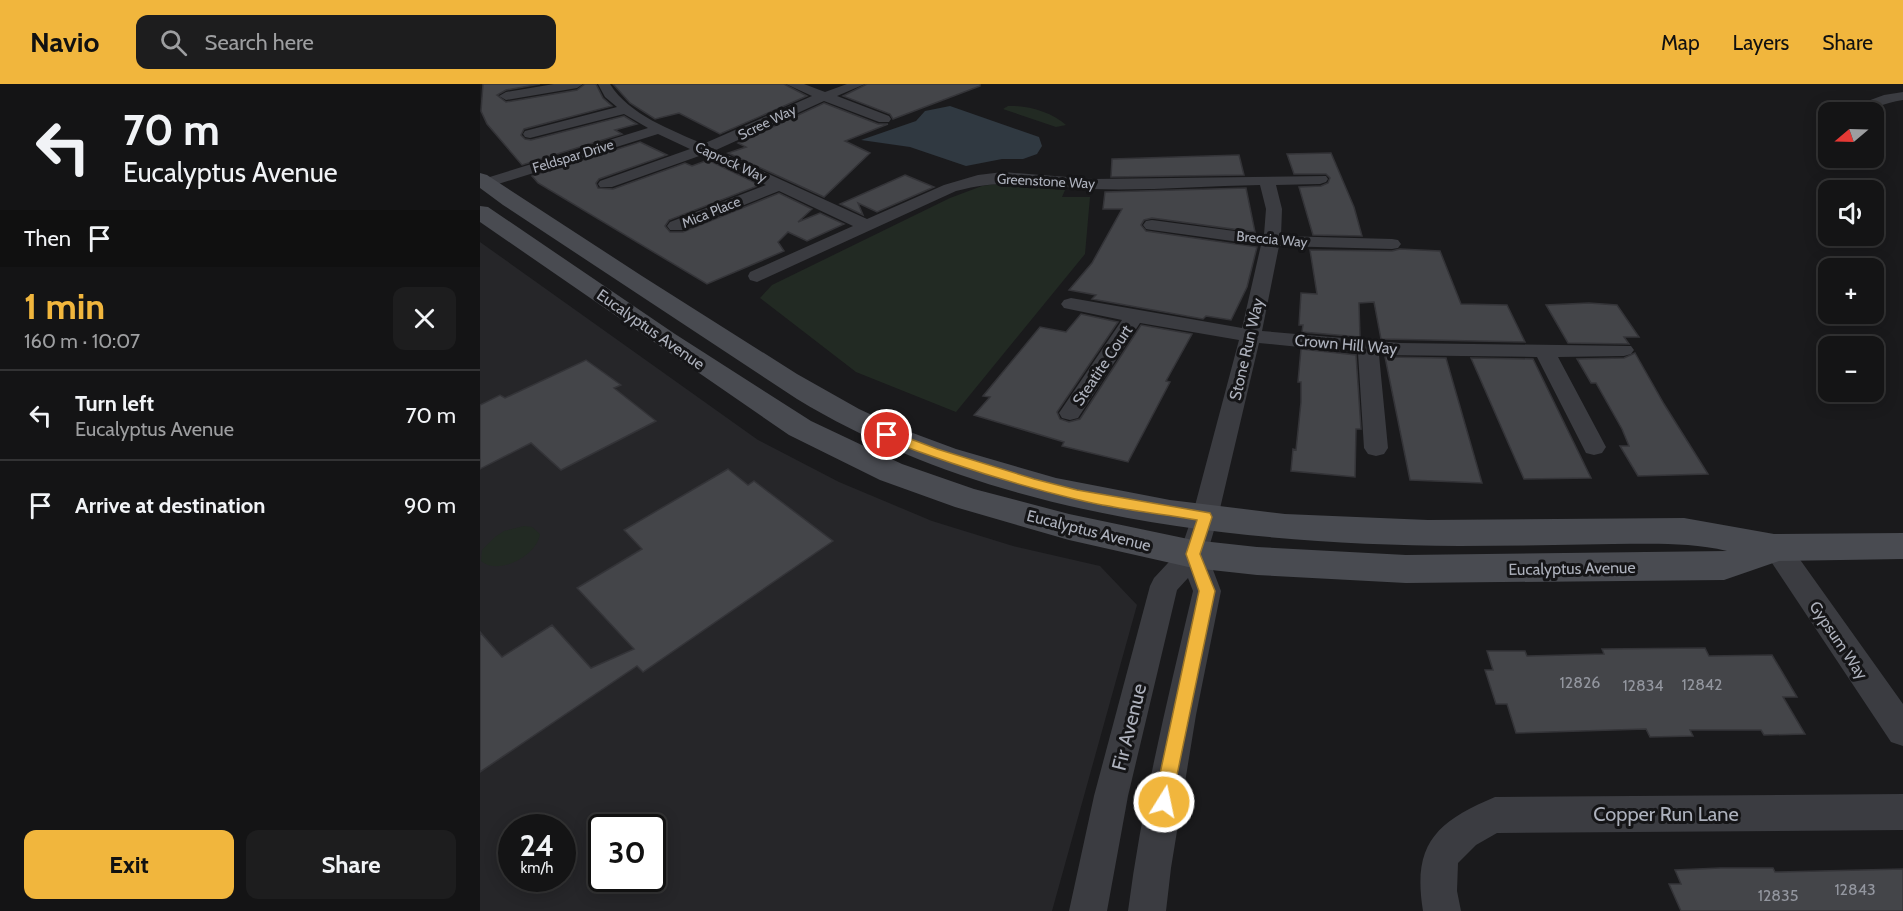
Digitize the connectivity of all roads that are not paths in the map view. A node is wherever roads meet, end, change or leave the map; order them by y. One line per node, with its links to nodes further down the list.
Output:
1 (577, 84): 5 (street)
2 (604, 84): 9 (street, Caprock Way)
3 (792, 84): 6 (street)
4 (859, 84): 6 (street, Scree Way)
5 (506, 96)
6 (825, 96): 10 (street); 13 (street, Scree Way)
7 (1903, 96): 8 (street)
8 (1884, 102)
9 (626, 109): 11 (street, Caprock Way); 12 (street)
10 (884, 119)
11 (659, 129): 13 (street, Caprock Way); 16 (street, Feldspar Drive)
12 (530, 134)
13 (704, 149): 17 (street, Scree Way); 18 (street, Caprock Way)
14 (1320, 179): 15 (street, Greenstone Way)
15 (1267, 180): 22 (street, Greenstone Way); 23 (street, Stone Run Way)
16 (483, 181): 36 (main road, Eucalyptus Avenue)
17 (606, 184)
18 (780, 185): 21 (street, Mica Place); 22 (street, Caprock Way)
19 (480, 212): 32 (main road, Eucalyptus Avenue)
20 (1152, 225): 23 (street, Breccia Way)
21 (676, 226)
22 (868, 226): 25 (street, Greenstone Way)
23 (1270, 241): 24 (street, Breccia Way); 28 (street, Stone Run Way)
24 (1392, 244)
25 (757, 276)
26 (1071, 304): 27 (street, Crown Hill Way)
27 (1134, 317): 28 (street, Crown Hill Way); 33 (street, Steatite Court)
28 (1250, 335): 29 (street, Crown Hill Way); 37 (street, Stone Run Way)
29 (1368, 348): 31 (street, Crown Hill Way); 35 (street)
30 (1624, 350): 31 (street, Crown Hill Way)
31 (1544, 351): 34 (street)
32 (763, 406): 36 (main road); 40 (main road, Eucalyptus Avenue)
33 (1070, 413)
34 (1594, 447)
35 (1376, 448)
36 (932, 452): 37 (main road, Eucalyptus Avenue)
37 (1205, 517): 39 (main road, Eucalyptus Avenue); 40 (street, Fir Avenue)
38 (1903, 546): 39 (main road, Eucalyptus Avenue)
39 (1776, 547): 40 (main road, Eucalyptus Avenue); 41 (street, Gypsum Way)
40 (1193, 554): 43 (street, Fir Avenue); 44 (street)
41 (1903, 732)
42 (1903, 812): 45 (street, Copper Run Lane)
43 (1088, 911)
44 (1147, 911)
45 (1442, 911)

